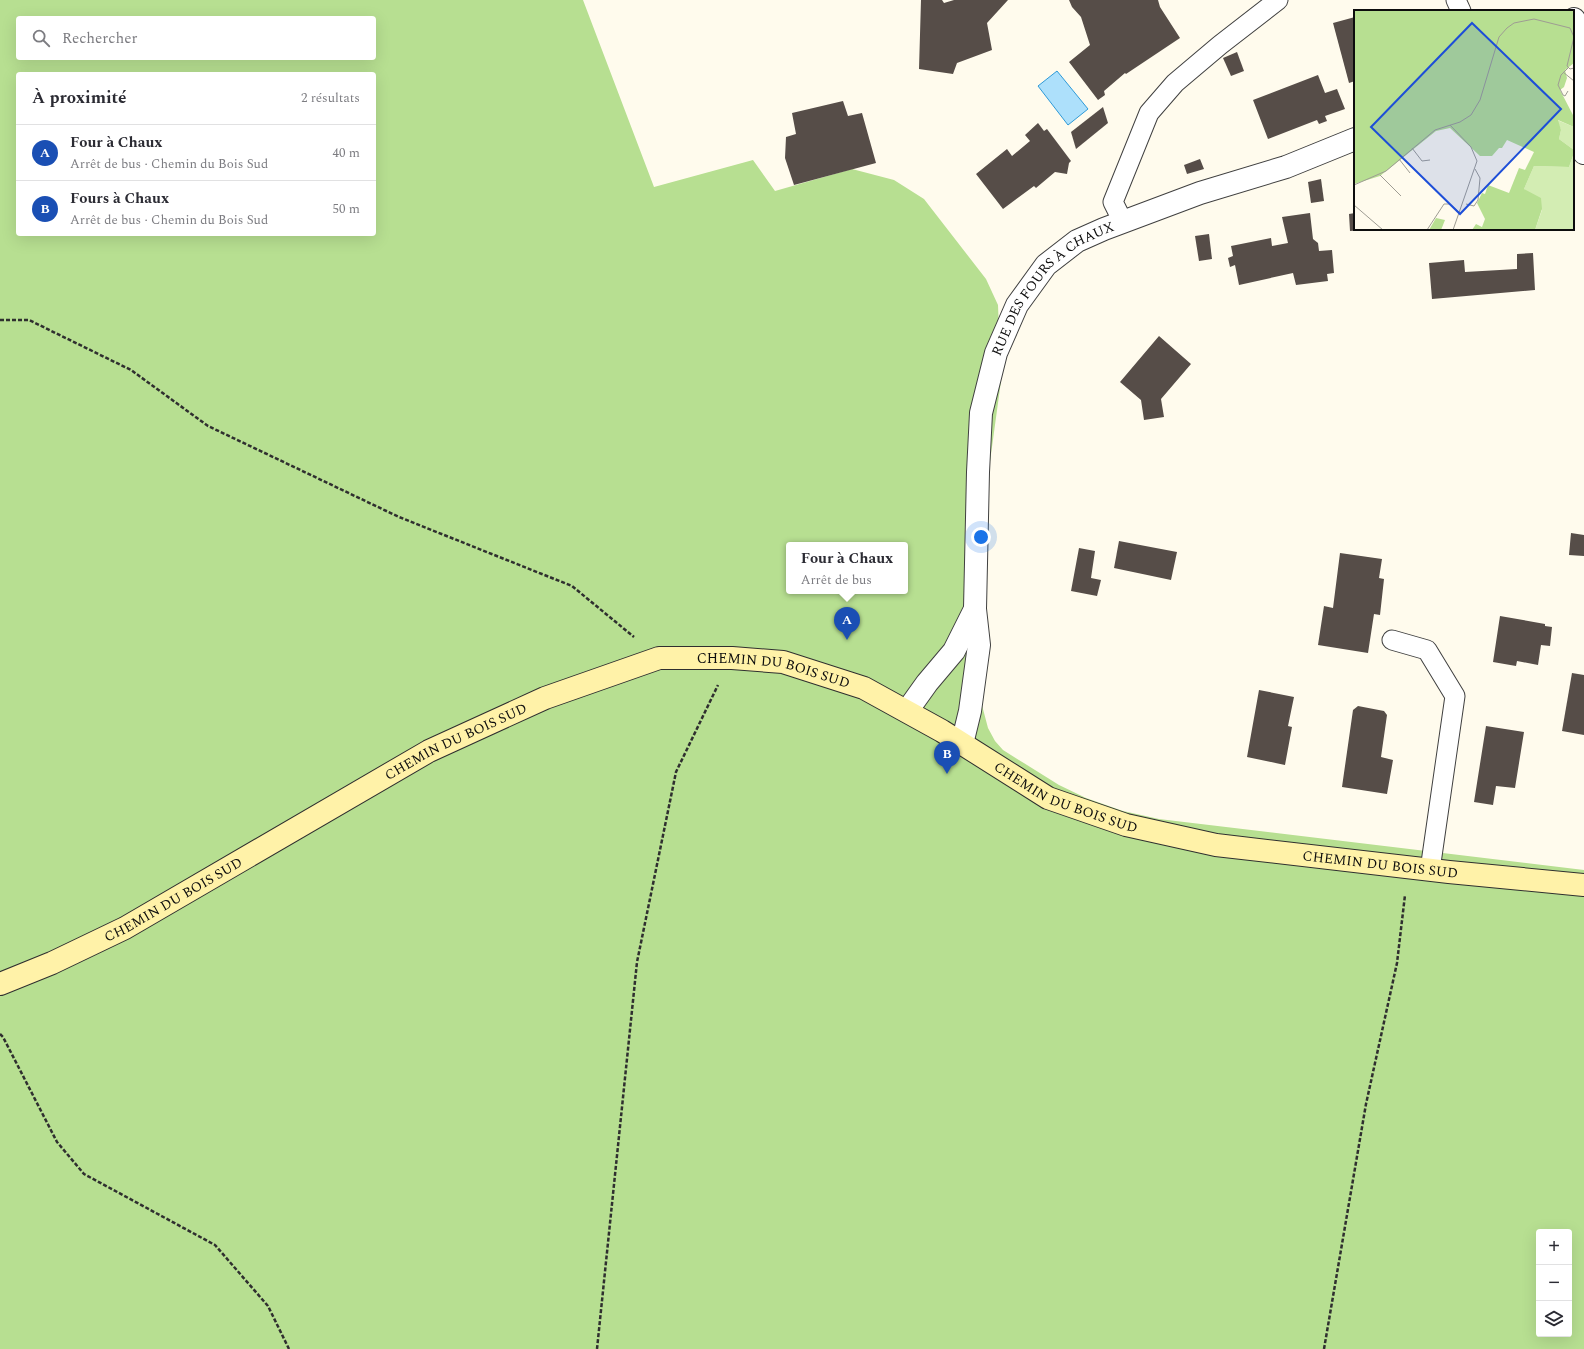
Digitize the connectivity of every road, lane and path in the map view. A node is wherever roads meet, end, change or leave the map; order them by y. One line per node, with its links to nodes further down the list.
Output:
1 (1278, 0): 7 (lane)
2 (1456, 0): 3 (lane)
3 (1460, 10)
4 (1577, 17): 6 (street)
5 (1354, 139): 7 (street, RUE DES FOURS À CHAUX)
6 (1584, 153)
7 (1123, 222): 9 (street, RUE DES FOURS À CHAUX)
8 (0, 320): 11 (path)
9 (975, 609): 13 (street); 14 (street, RUE DES FOURS À CHAUX)
10 (1392, 640): 16 (lane)
11 (659, 658): 12 (street, CHEMIN DU BOIS SUD); 18 (street, CHEMIN DU BOIS SUD)
12 (732, 658): 13 (street, CHEMIN DU BOIS SUD); 21 (path)
13 (907, 711): 14 (street, CHEMIN DU BOIS SUD)
14 (962, 744): 15 (street, CHEMIN DU BOIS SUD)
15 (1408, 867): 16 (street, CHEMIN DU BOIS SUD); 22 (path)
16 (1430, 870): 17 (street, CHEMIN DU BOIS SUD)
17 (1584, 885)
18 (0, 984)
19 (0, 1034): 20 (path)
20 (289, 1349)
21 (598, 1349)
22 (1324, 1349)

